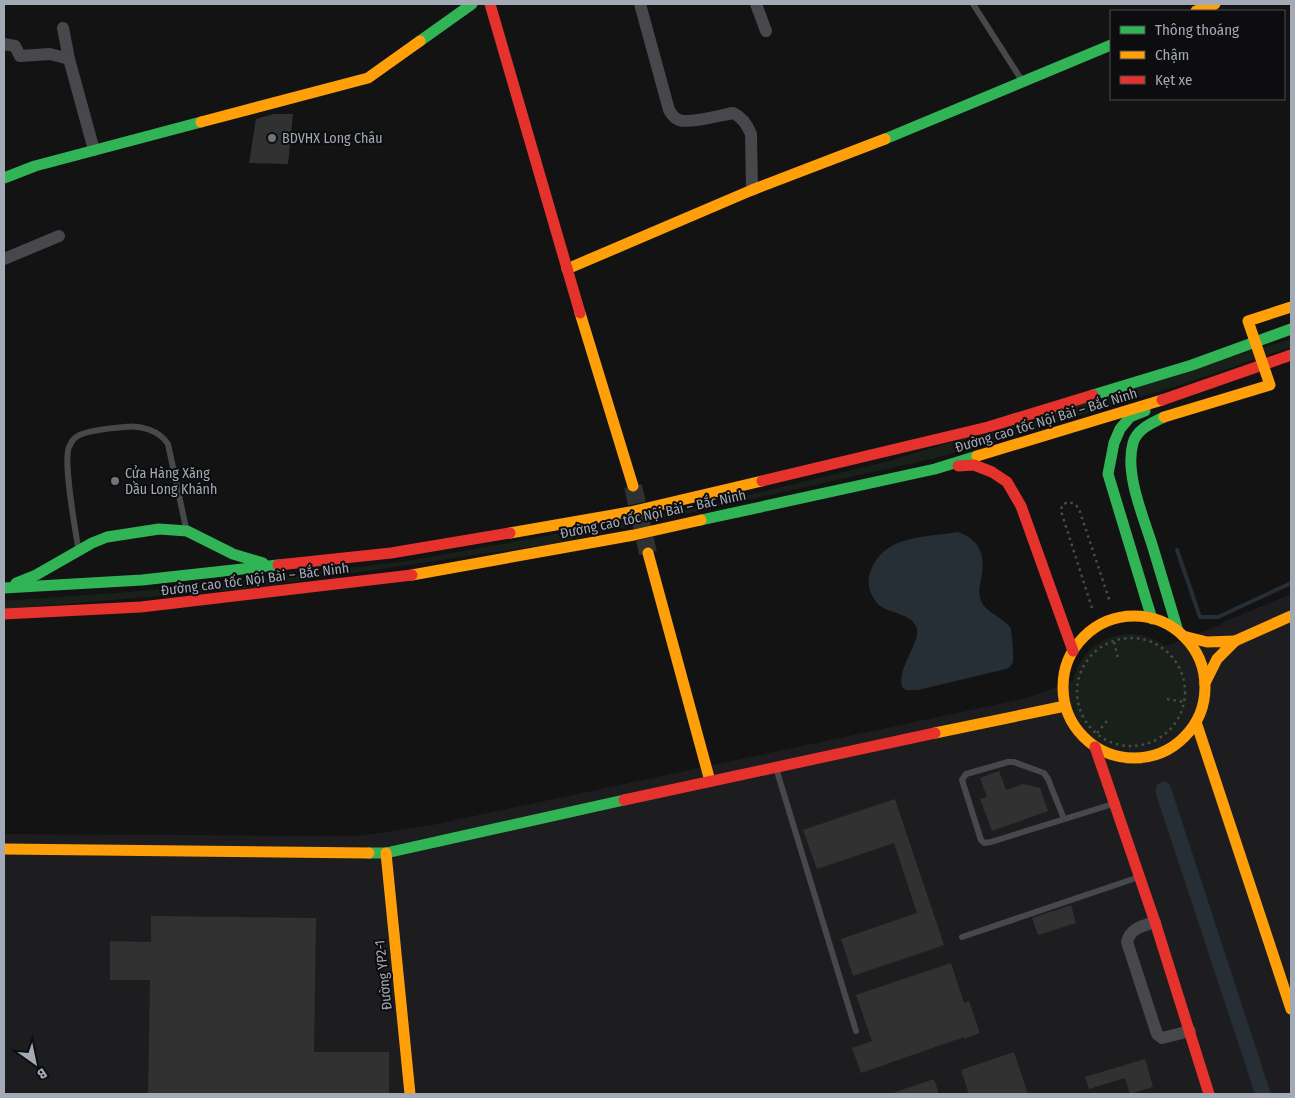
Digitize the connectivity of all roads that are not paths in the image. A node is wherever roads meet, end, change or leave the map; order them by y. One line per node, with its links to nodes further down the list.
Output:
1 (472, 4): 14 (main road)
2 (490, 4): 19 (main road)
3 (640, 4): 16 (street)
4 (756, 4): 9 (street)
5 (974, 4): 13 (lane)
6 (1215, 4): 7 (main road)
7 (1200, 10)
8 (63, 28): 12 (street)
9 (766, 31)
10 (4, 44): 12 (street)
11 (1110, 45): 13 (main road)
12 (69, 59): 14 (street)
13 (1022, 81): 16 (main road)
14 (94, 150): 15 (main road)
15 (4, 178)
16 (752, 190): 19 (main road)
17 (59, 236): 18 (street)
18 (4, 259)
19 (567, 268): 25 (main road)
20 (1291, 307): 34 (main road, bridge)
21 (1291, 329): 29 (main road, Đường cao tốc Nội Bài – Bắc Ninh)
22 (1291, 355): 23 (main road, Đường cao tốc Nội Bài – Bắc Ninh)
23 (1176, 396): 24 (main road, Đường cao tốc Nội Bài – Bắc Ninh); 33 (main road)
24 (935, 469): 31 (main road, Đường cao tốc Nội Bài – Bắc Ninh); 36 (main road)
25 (633, 486)
26 (187, 531): 27 (main road); 27 (lane); 29 (main road)
27 (78, 551): 30 (main road)
28 (648, 553): 42 (main road)
29 (272, 566): 30 (main road, Đường cao tốc Nội Bài – Bắc Ninh)
30 (4, 588)
31 (4, 614)
32 (1291, 616): 35 (main road)
33 (1152, 618): 34 (main road); 36 (main road)
34 (1181, 633): 35 (main road); 37 (main road)
35 (1235, 641): 37 (main road)
36 (1073, 651): 38 (main road)
37 (1205, 683): 39 (main road)
38 (1065, 706): 40 (main road); 41 (main road)
39 (1196, 722): 40 (main road); 50 (main road)
40 (1095, 747): 43 (main road)
41 (776, 766): 42 (main road); 51 (lane)
42 (710, 781): 46 (main road)
43 (1114, 804): 44 (lane); 47 (main road)
44 (1064, 819): 44 (lane)
45 (4, 849): 46 (main road)
46 (386, 853): 53 (main road, Đường YP2-1)
47 (1139, 876): 48 (main road); 49 (lane)
48 (1155, 922): 52 (main road); 52 (street)
49 (962, 937)
50 (1291, 1009)
51 (856, 1031)
52 (1190, 1031): 54 (main road)
53 (410, 1094)
54 (1210, 1094)

